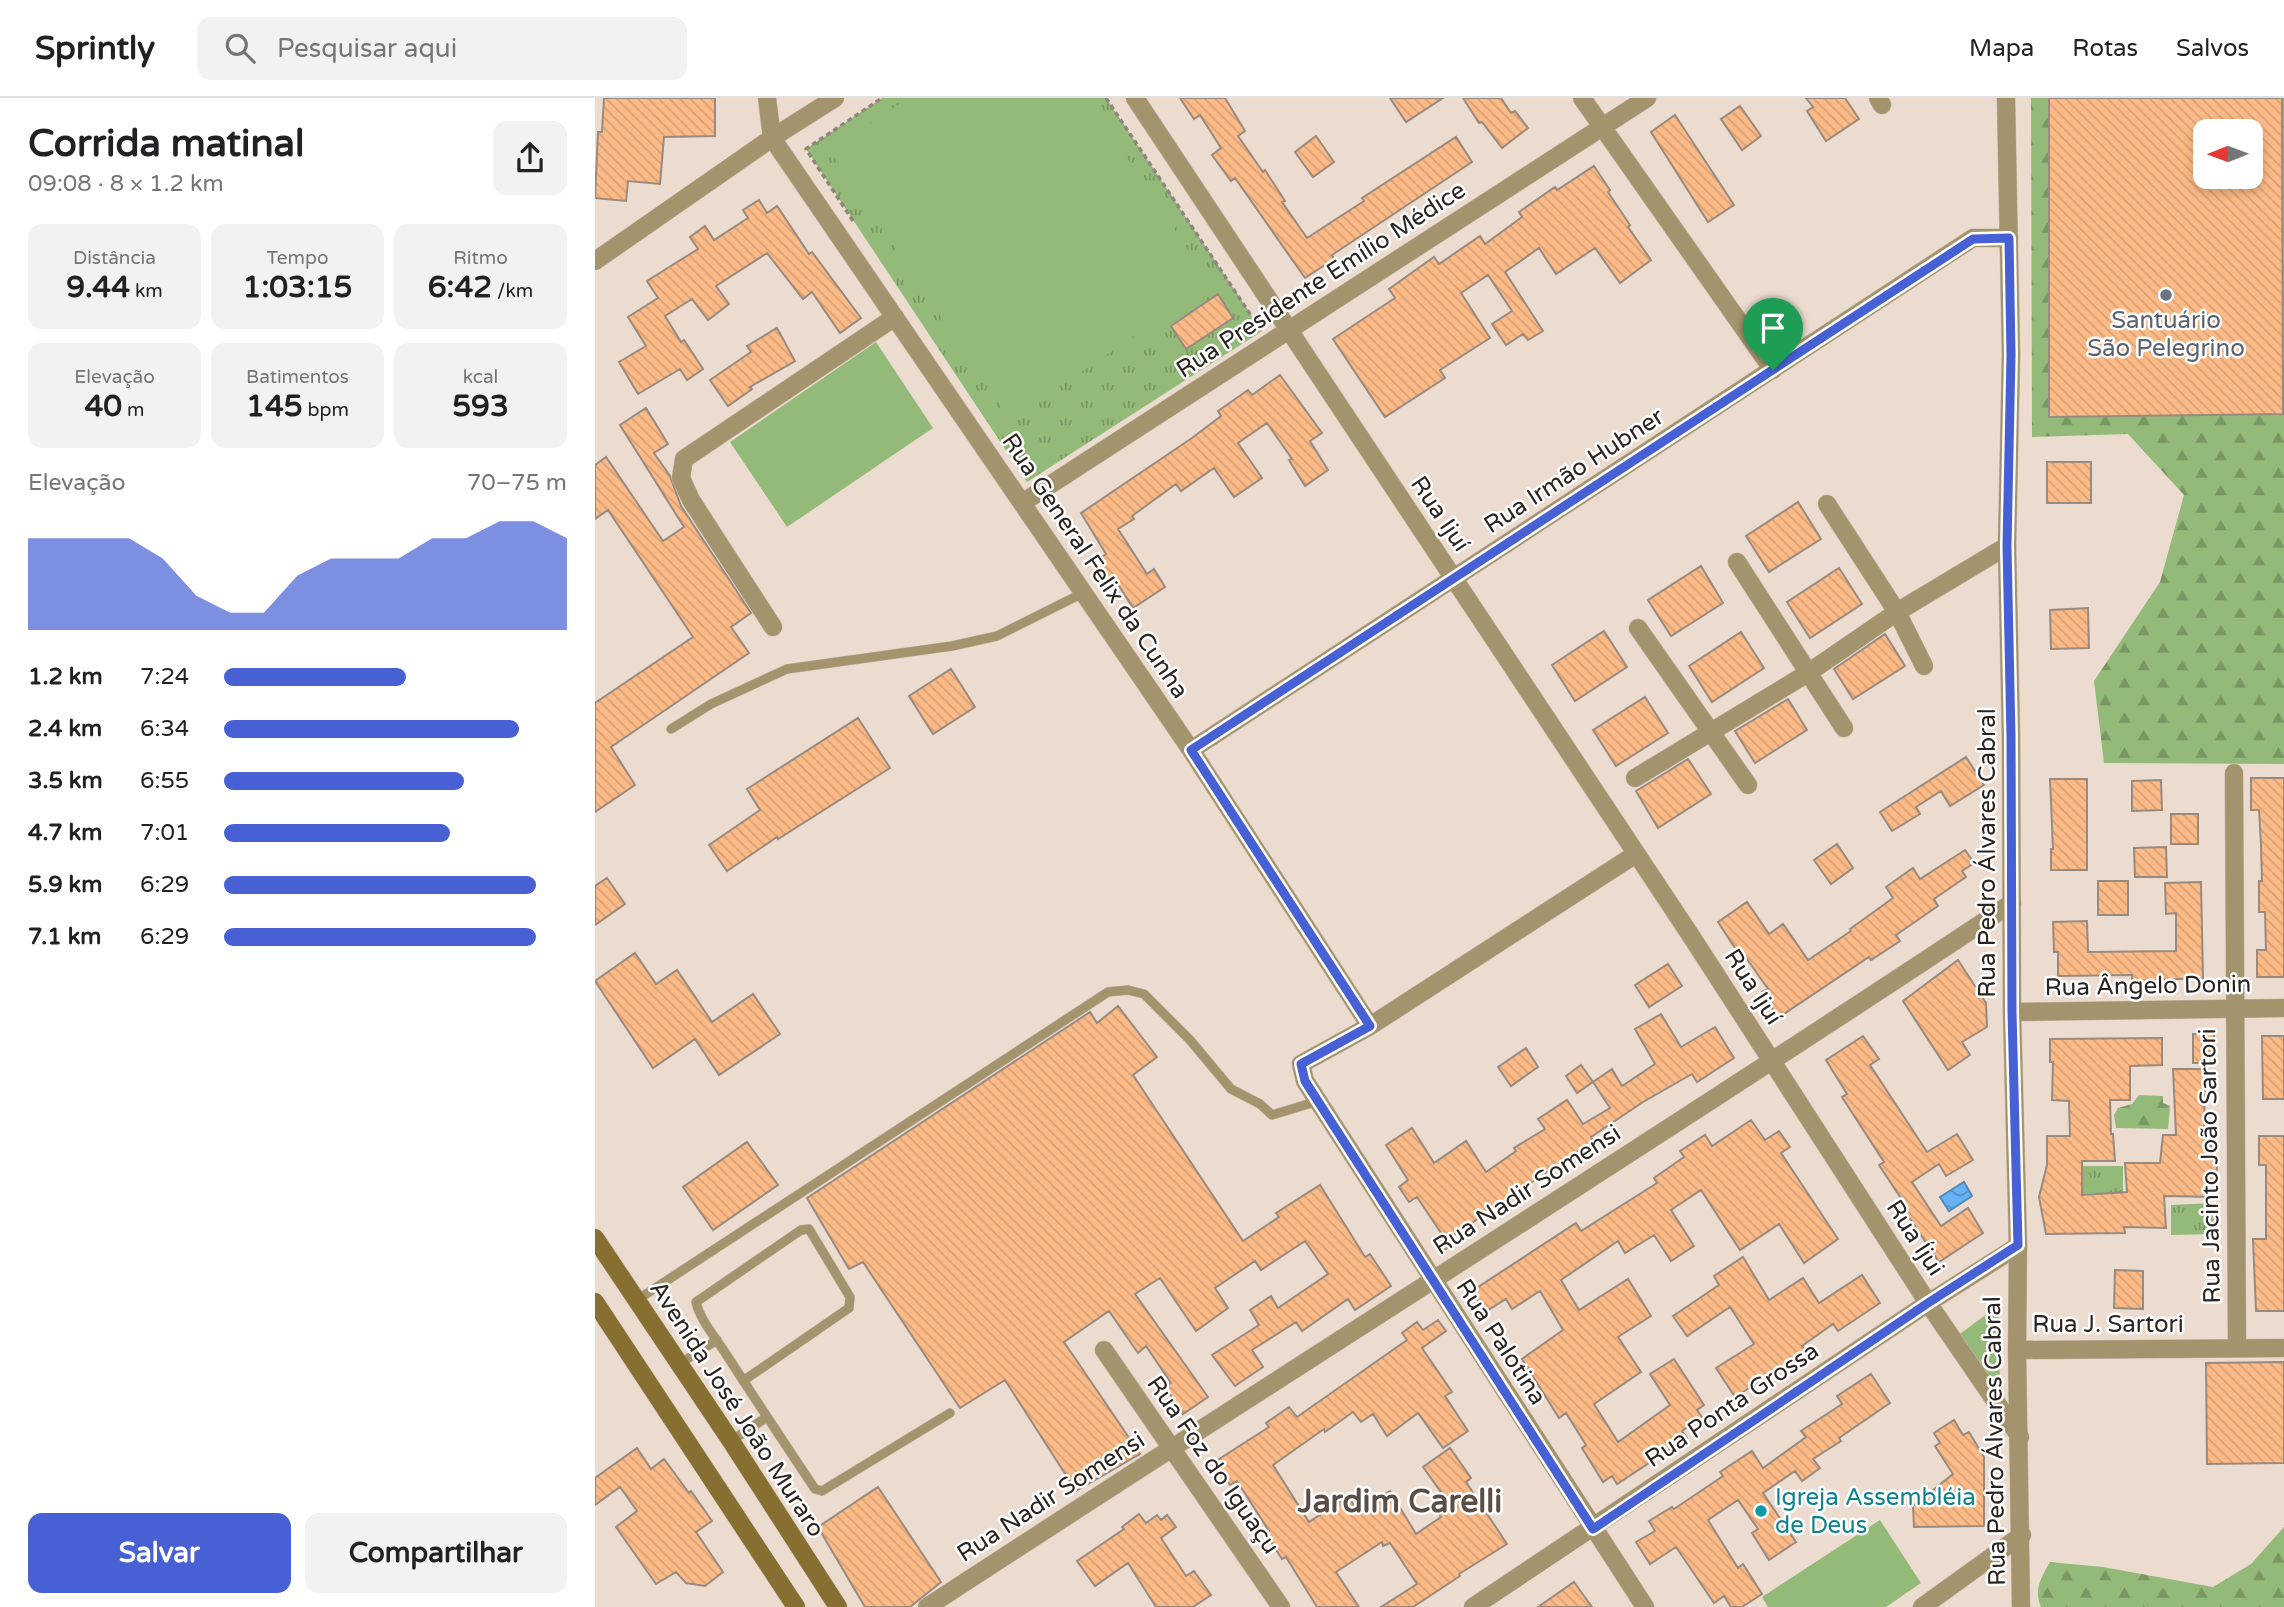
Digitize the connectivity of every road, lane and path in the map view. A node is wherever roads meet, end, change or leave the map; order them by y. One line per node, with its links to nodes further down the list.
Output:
1 (767, 98): 10 (street)
2 (835, 98): 10 (street)
3 (882, 98): 11 (path)
4 (1106, 98): 15 (path)
5 (1135, 98): 16 (street, Rua Ijuí)
6 (1583, 98): 9 (street)
7 (1647, 98): 9 (street, Rua Presidente Emílio Médice)
8 (2006, 98): 12 (street, Rua Pedro Álvares Cabral)
9 (1602, 127): 16 (street, Rua Presidente Emílio Médice); 17 (street)
10 (772, 138): 13 (street); 14 (street, Rua General Felix da Cunha)
11 (859, 230)
12 (2009, 238): 17 (street, Rua Irmão Hubner); 20 (street, Rua Pedro Álvares Cabral)
13 (595, 261)
14 (895, 317): 18 (street, Rua General Felix da Cunha); 25 (street)
15 (1262, 331)
16 (1288, 331): 18 (street, Rua Presidente Emílio Médice); 22 (street, Rua Ijuí)
17 (1773, 370): 22 (street, Rua Irmão Hubner)
18 (1022, 503): 23 (street, Rua General Felix da Cunha)
19 (1827, 504): 24 (street)
20 (2007, 546): 24 (street); 37 (street, Rua Pedro Álvares Cabral)
21 (1737, 562): 28 (street)
22 (1454, 578): 32 (street, Rua Irmão Hubner); 36 (street, Rua Ijuí)
23 (1083, 593): 30 (lane); 32 (street, Rua General Felix da Cunha)
24 (1897, 612): 27 (street); 28 (street)
25 (773, 627)
26 (1637, 628): 31 (street)
27 (1924, 666)
28 (1808, 673): 29 (street); 31 (street)
29 (1844, 728)
30 (671, 729)
31 (1710, 732): 34 (street); 35 (street)
32 (1191, 750): 41 (street, Rua General Felix da Cunha)
33 (2234, 773): 39 (street, Rua Jacinto João Sartori)
34 (1635, 778)
35 (1748, 785)
36 (1636, 855): 41 (street); 42 (street, Rua Ijuí)
37 (2012, 904): 40 (street, Rua Pedro Álvares Cabral); 42 (street, Rua Nadir Somensi)
38 (2284, 1008): 39 (street, Rua Ângelo Donin)
39 (2233, 1009): 40 (street, Rua Ângelo Donin); 51 (street, Rua Jacinto João Sartori)
40 (2012, 1012): 45 (street, Rua Pedro Álvares Cabral)
41 (1370, 1026): 43 (street, Rua Palotina)
42 (1773, 1062): 46 (street, Rua Nadir Somensi); 49 (street, Rua Íjui)
43 (1318, 1101): 46 (street, Rua Palotina); 47 (lane)
44 (595, 1238): 47 (main road, Avenida José João Muraro)
45 (2018, 1245): 49 (street, Rua Ponta Grossa); 54 (street, Rua Pedro Álvares Cabral)
46 (1432, 1279): 61 (street, Rua Nadir Somensi); 62 (street, Rua Palotina)
47 (637, 1300): 55 (main road, Avenida José João Muraro)
48 (595, 1303): 64 (main road)
49 (1928, 1303): 59 (street, Rua Íjui); 62 (street, Rua Ponta Grossa)
50 (717, 1340): 55 (lane); 56 (lane); 56 (lane)
51 (2237, 1348): 52 (street, Rua J. Sartori); 54 (street, Rua J. Sartori)
52 (2284, 1348)
53 (1104, 1350): 61 (street, Rua Foz do Iguaçu)
54 (2017, 1350): 59 (street, Rua Pedro Álvares Cabral)
55 (679, 1364): 60 (main road, Avenida José João Muraro)
56 (743, 1381): 58 (lane)
57 (950, 1413): 58 (lane)
58 (767, 1417): 60 (lane)
59 (2020, 1437): 63 (street, Rua Pedro Álvares Cabral)
60 (731, 1441): 65 (main road, Avenida José João Muraro)
61 (1172, 1447): 66 (street, Rua Nadir Somensi); 67 (street, Rua Foz do Iguaçu)
62 (1593, 1529): 68 (street, Rua Ponta Grossa); 69 (street, Rua Palotina)
63 (2021, 1535): 70 (street); 71 (street, Rua Pedro Álvares Cabral)
64 (796, 1607)
65 (838, 1607)
66 (927, 1607)
67 (1281, 1607)
68 (1473, 1607)
69 (1645, 1607)
70 (1922, 1607)
71 (2021, 1607)

